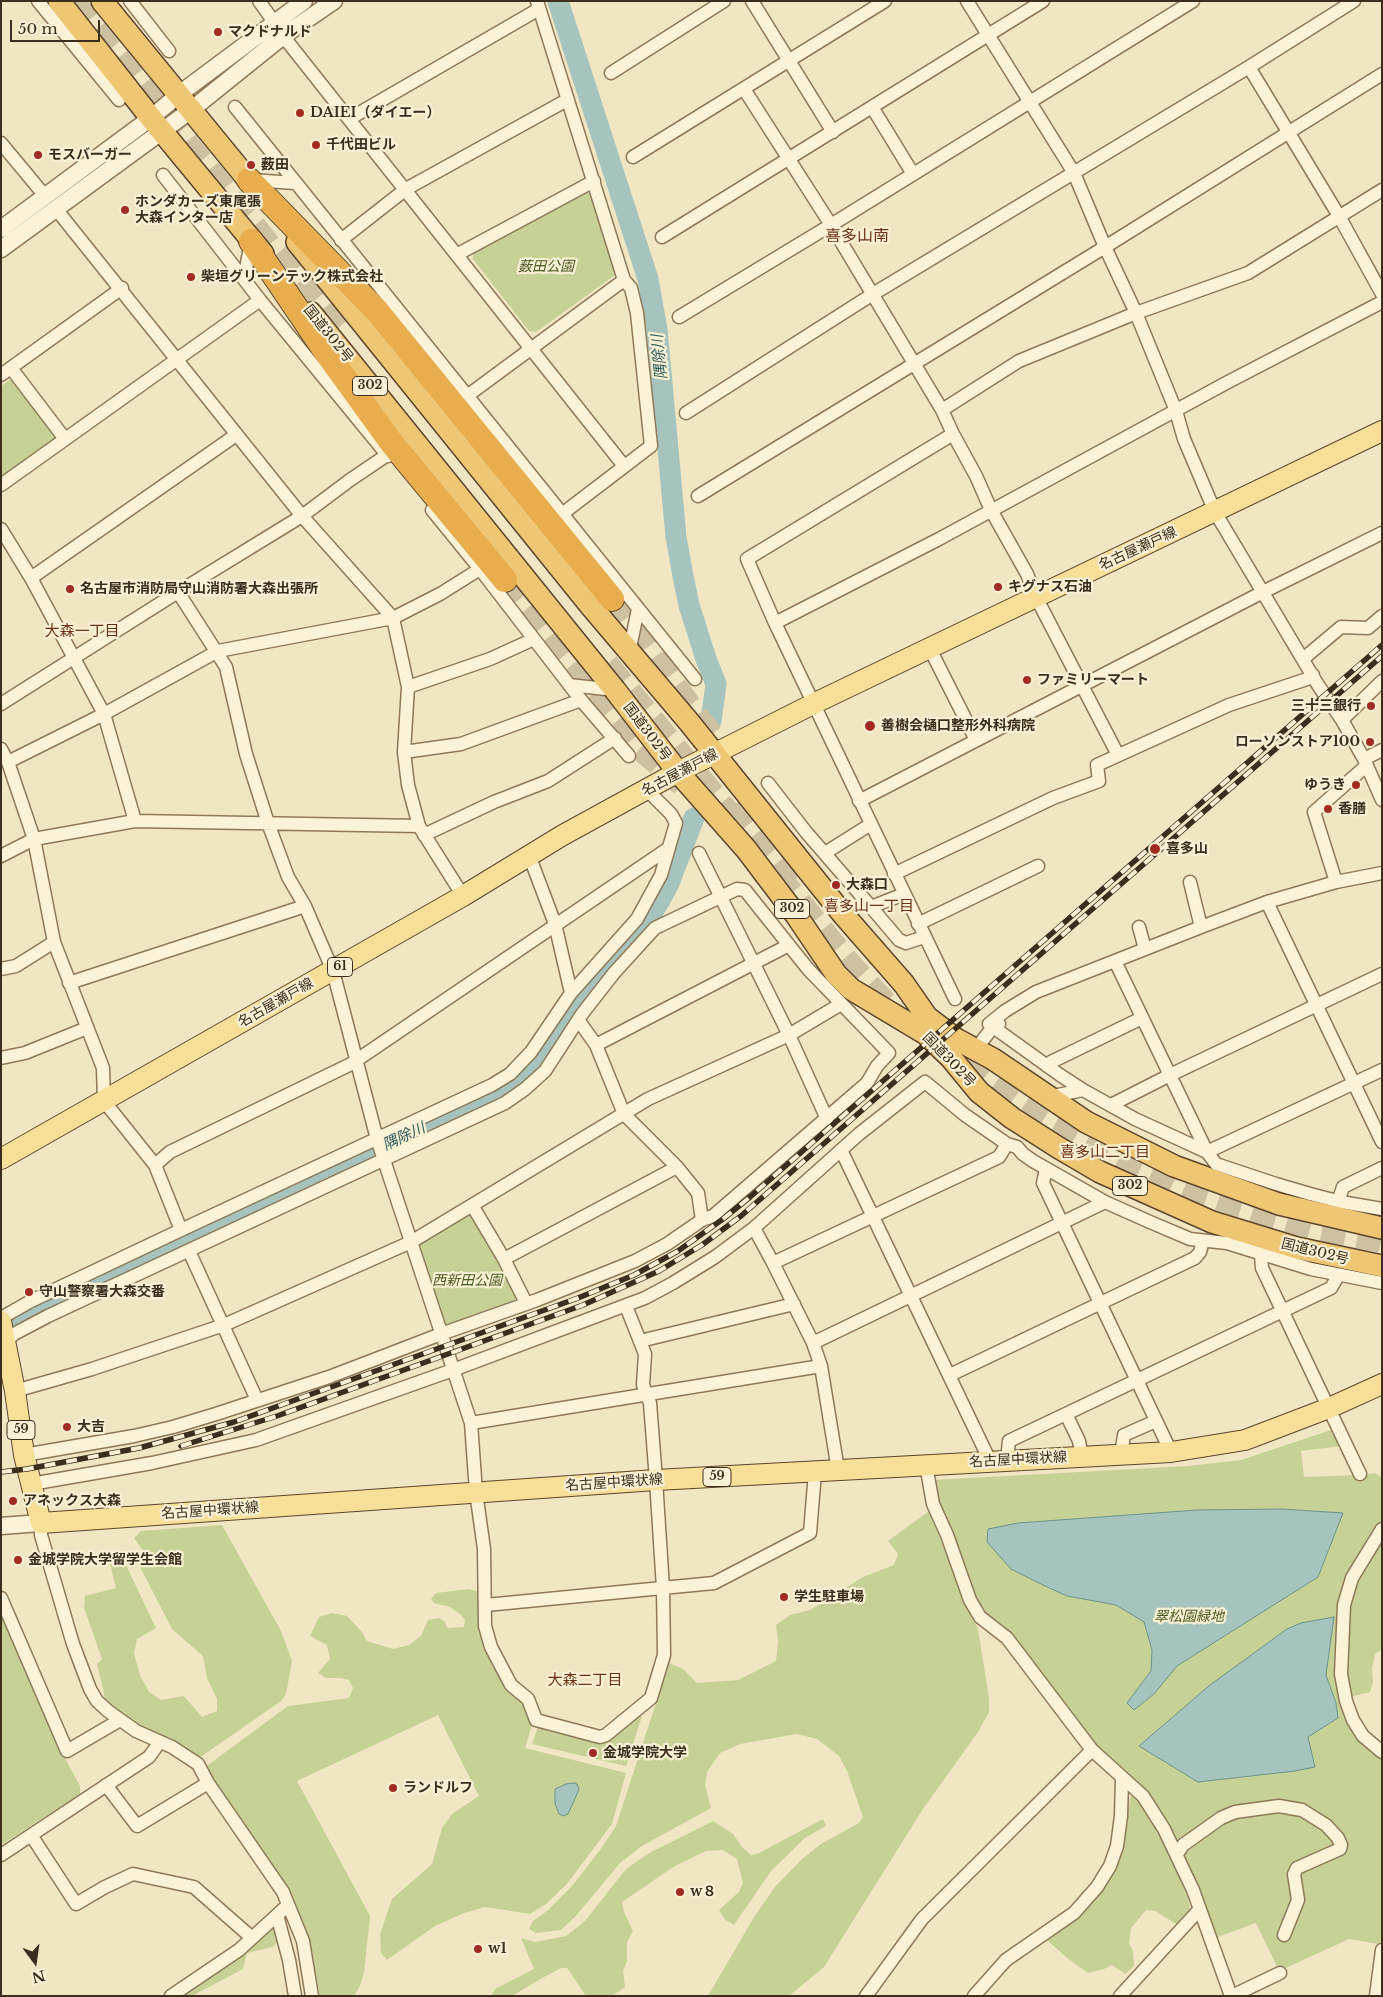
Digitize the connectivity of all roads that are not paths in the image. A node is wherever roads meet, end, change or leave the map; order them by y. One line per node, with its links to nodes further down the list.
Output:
1 (38, 1): 20 (street)
2 (60, 1): 20 (highway, 国道302号 / 302)
3 (102, 1): 28 (highway, 国道302号 / 302)
4 (130, 1): 18 (street)
5 (259, 1): 16 (street)
6 (304, 1): 16 (street)
7 (334, 1): 16 (street)
8 (724, 1): 22 (street)
9 (752, 1): 19 (street)
10 (885, 1): 19 (street)
11 (967, 1): 17 (street)
12 (1044, 1): 17 (street)
13 (1193, 1): 27 (street)
14 (1354, 1): 21 (street)
15 (538, 5): 26 (street); 31 (street)
16 (279, 29): 28 (street); 31 (street)
17 (988, 36): 27 (street); 29 (street)
18 (169, 50)
19 (789, 60): 24 (street); 33 (street)
20 (97, 62): 25 (street); 32 (highway, 国道302号 / 302)
21 (1248, 67): 34 (street); 38 (street)
22 (611, 74)
23 (1382, 74): 34 (street)
24 (744, 89): 36 (street); 37 (street)
25 (119, 100)
26 (567, 100): 42 (street); 44 (street)
27 (1029, 102): 38 (street); 39 (street)
28 (184, 103): 32 (street); 41 (highway, 国道302号 / 302)
29 (872, 107): 33 (street); 39 (street)
30 (235, 108): 43 (street)
31 (349, 119): 44 (street)
32 (156, 124): 46 (street); 52 (highway, 国道302号 / 302)
33 (832, 132): 37 (street)
34 (1289, 132): 47 (street); 53 (street)
35 (1, 143): 46 (street)
36 (633, 157)
37 (789, 159): 48 (street); 50 (street)
38 (1074, 172): 53 (street); 59 (street)
39 (914, 174): 48 (street)
40 (163, 175): 56 (street)
41 (249, 180): 43 (street); 93 (highway); 101 (highway, 国道302号 / 302)
42 (594, 181): 55 (street); 57 (street)
43 (296, 183): 51 (street)
44 (406, 190): 51 (street); 55 (street)
45 (1382, 190): 47 (street)
46 (51, 202): 49 (street); 54 (street); 58 (street)
47 (1339, 216): 60 (street); 63 (street)
48 (831, 225): 59 (street); 64 (street)
49 (1, 229)
50 (662, 238)
51 (341, 240): 69 (street)
52 (251, 241): 56 (street); 89 (highway); 110 (highway, 国道302号 / 302)
53 (1105, 247): 63 (street); 67 (street)
54 (1, 249)
55 (458, 254): 65 (street)
56 (244, 279): 61 (street)
57 (624, 280): 65 (street); 78 (street)
58 (122, 288): 66 (street); 68 (street)
59 (873, 294): 67 (street); 72 (street)
60 (1382, 294)
61 (260, 300): 66 (street); 77 (street)
62 (1382, 302): 71 (street)
63 (1136, 313): 70 (street); 71 (street)
64 (679, 317)
65 (532, 348): 69 (street); 78 (street)
66 (176, 361): 75 (street); 76 (street)
67 (915, 362): 70 (street); 80 (street)
68 (6, 371): 76 (street)
69 (466, 396): 83 (street)
70 (942, 410): 74 (street)
71 (1176, 411): 81 (street); 82 (street)
72 (686, 413)
73 (1382, 431): 82 (main road, 名古屋瀬戸線 / 61)
74 (953, 434): 81 (street); 97 (street)
75 (236, 436): 84 (street); 88 (street)
76 (65, 439): 79 (street)
77 (387, 455): 84 (street); 87 (street)
78 (624, 466): 83 (street)
79 (1, 485)
80 (698, 496)
81 (991, 510): 92 (street); 97 (street)
82 (1215, 512): 91 (street); 92 (main road, 名古屋瀬戸線 / 61)
83 (562, 514): 94 (street)
84 (302, 516): 90 (street); 96 (street)
85 (1, 529): 88 (street)
86 (1382, 532): 91 (street)
87 (480, 569): 96 (street); 98 (street)
88 (31, 578): 102 (street)
89 (505, 580)
90 (178, 592): 100 (street); 102 (street)
91 (1263, 592): 103 (street); 108 (street)
92 (1036, 597): 99 (main road, 名古屋瀬戸線 / 61); 108 (street)
93 (612, 599)
94 (638, 609): 101 (street); 105 (street)
95 (1382, 616): 103 (street)
96 (393, 618): 100 (street); 109 (street)
97 (775, 623): 113 (street)
98 (534, 639): 107 (street); 109 (street)
99 (930, 649): 113 (main road, 名古屋瀬戸線 / 61); 117 (street)
100 (218, 651): 114 (street); 132 (street)
101 (630, 653): 121 (highway, 国道302号 / 302)
102 (75, 658): 112 (street); 114 (street)
103 (1303, 659): 104 (street)
104 (1313, 675): 115 (street); 122 (street)
105 (695, 679)
106 (1382, 681): 115 (street)
107 (569, 685): 110 (street); 111 (street)
108 (1083, 685): 117 (street); 122 (street)
109 (408, 687): 120 (street)
110 (615, 690): 126 (highway, 国道302号 / 302)
111 (581, 700): 116 (street); 120 (street)
112 (1, 704)
113 (813, 704): 121 (main road, 名古屋瀬戸線 / 61); 130 (street)
114 (104, 714): 124 (street); 131 (street)
115 (1342, 720): 125 (street)
116 (615, 738): 123 (street); 134 (street)
117 (976, 740): 130 (street)
118 (1, 749): 124 (street)
119 (1382, 750): 125 (street)
120 (404, 752): 134 (street)
121 (715, 754): 126 (main road, 名古屋瀬戸線 / 61); 137 (highway, 国道302号 / 302)
122 (1118, 755): 145 (street)
123 (629, 756)
124 (8, 762): 136 (street)
125 (1365, 763): 129 (street); 147 (street)
126 (678, 772): 128 (main road, 名古屋瀬戸線 / 61); 190 (highway, 国道302号 / 302)
127 (768, 782): 135 (street)
128 (647, 790): 138 (street); 142 (main road, 名古屋瀬戸線 / 61)
129 (1382, 800)
130 (859, 801): 133 (street)
131 (135, 821): 132 (street); 136 (street)
132 (268, 823): 134 (street); 152 (street)
133 (871, 824): 140 (street); 145 (street)
134 (422, 831): 149 (street)
135 (806, 832): 137 (street); 140 (street)
136 (34, 839): 141 (street); 159 (street)
137 (783, 840): 186 (highway, 国道302号 / 302)
138 (668, 848): 154 (street); 168 (street)
139 (699, 853): 150 (street)
140 (825, 853): 153 (street)
141 (1, 856)
142 (529, 856): 149 (main road, 名古屋瀬戸線 / 61); 154 (street)
143 (1038, 866): 155 (street)
144 (1382, 873): 147 (street)
145 (894, 874): 148 (street)
146 (1190, 882): 157 (street)
147 (1336, 882): 151 (street)
148 (904, 894): 153 (street); 155 (street)
149 (463, 896): 165 (main road, 名古屋瀬戸線 / 61)
150 (719, 897): 160 (street); 163 (street); 173 (street)
151 (1267, 902): 157 (street); 171 (street)
152 (305, 906): 165 (street); 167 (street)
153 (870, 907): 158 (street)
154 (555, 924): 168 (street); 180 (street)
155 (918, 924): 158 (street)
156 (1139, 927): 161 (street)
157 (1201, 927): 161 (street)
158 (924, 937): 169 (street)
159 (54, 942): 164 (street); 167 (street)
160 (789, 945): 163 (street); 170 (street)
161 (1145, 949): 162 (street)
162 (1115, 961): 172 (street); 174 (street)
163 (753, 965): 176 (street); 178 (street)
164 (1, 969)
165 (333, 971): 180 (street); 187 (main road, 名古屋瀬戸線 / 61)
166 (1382, 974): 171 (street)
167 (69, 983): 175 (street)
168 (571, 993): 192 (street)
169 (954, 999)
170 (842, 1004): 176 (street); 191 (street)
171 (1315, 1006): 183 (street); 184 (street)
172 (1142, 1018): 181 (street); 183 (street)
173 (579, 1021): 178 (street); 198 (street)
174 (996, 1026): 177 (street); 181 (street)
175 (86, 1028): 179 (street); 187 (street)
176 (789, 1035): 189 (street); 191 (street)
177 (982, 1041)
178 (596, 1045): 189 (street)
179 (1, 1058)
180 (356, 1060): 192 (street); 199 (street)
181 (1047, 1066): 185 (street)
182 (1382, 1070): 184 (street)
183 (1170, 1075): 188 (street); 196 (street)
184 (1353, 1084): 193 (street); 196 (street)
185 (1083, 1090): 186 (street); 188 (street)
186 (1048, 1097): 211 (highway, 国道302号 / 302)
187 (104, 1101): 197 (main road, 名古屋瀬戸線 / 61); 199 (street)
188 (1111, 1105): 196 (street)
189 (624, 1114): 200 (street); 205 (street)
190 (1012, 1118): 194 (street); 219 (highway, 国道302号 / 302)
191 (827, 1119): 208 (street)
192 (376, 1139): 198 (street); 212 (street)
193 (1382, 1142)
194 (1012, 1146): 195 (street); 202 (street); 207 (street)
195 (841, 1150): 207 (street); 210 (street)
196 (1207, 1152): 204 (street)
197 (1, 1159)
198 (384, 1160): 214 (street); 215 (street)
199 (155, 1165): 212 (street)
200 (677, 1166): 208 (street); 217 (street)
201 (1382, 1168): 204 (street)
202 (1046, 1169): 203 (street); 209 (street)
203 (1105, 1202): 209 (street); 213 (street)
204 (1341, 1202): 206 (street)
205 (472, 1205): 214 (street); 217 (street)
206 (1382, 1210)
207 (874, 1217): 218 (street); 222 (street)
208 (702, 1220): 223 (street)
209 (1062, 1223): 222 (street); 224 (street)
210 (754, 1228): 218 (street); 226 (street)
211 (1382, 1228)
212 (181, 1230): 229 (street)
213 (1203, 1241): 216 (street); 224 (street)
214 (412, 1242): 228 (street); 230 (street)
215 (189, 1251): 228 (street); 229 (street)
216 (1262, 1255): 220 (street); 227 (street)
217 (504, 1259): 223 (street)
218 (774, 1263): 225 (street)
219 (1382, 1266)
220 (1338, 1276): 221 (street); 227 (street)
221 (1382, 1283)
222 (912, 1296): 232 (street); 235 (street)
223 (526, 1303): 230 (street)
224 (1100, 1303): 235 (street); 236 (street)
225 (794, 1304): 231 (street); 232 (street)
226 (626, 1306): 231 (street); 234 (street)
227 (1282, 1312): 236 (street); 241 (street)
228 (224, 1325): 238 (street); 240 (street)
229 (3, 1331): 238 (main road, 59)
230 (441, 1334): 234 (street); 240 (street)
231 (640, 1341): 239 (street)
232 (813, 1343): 233 (street)
233 (821, 1366): 239 (street); 251 (street)
234 (453, 1370): 244 (street); 255 (street)
235 (950, 1375): 249 (street)
236 (1138, 1381): 242 (street); 243 (street)
237 (1382, 1384): 241 (main road, 名古屋中環状線 / 59)
238 (15, 1391): 246 (main road, 59)
239 (648, 1394): 244 (street); 254 (street)
240 (257, 1400): 246 (street)
241 (1329, 1408): 245 (main road, 名古屋中環状線 / 59); 253 (street)
242 (1066, 1414): 248 (street); 249 (street)
243 (1156, 1421): 245 (street); 247 (street)
244 (471, 1423): 256 (street)
245 (1171, 1452): 247 (main road, 名古屋中環状線 / 59)
246 (24, 1455): 255 (main road, 59)
247 (1122, 1455): 248 (main road, 名古屋中環状線 / 59)
248 (1082, 1457): 249 (main road, 名古屋中環状線 / 59)
249 (998, 1461): 250 (main road, 名古屋中環状線 / 59)
250 (926, 1465): 251 (main road, 名古屋中環状線 / 59); 265 (street)
251 (838, 1470): 252 (main road, 名古屋中環状線 / 59)
252 (815, 1472): 254 (main road, 名古屋中環状線 / 59); 260 (street)
253 (1360, 1474)
254 (656, 1480): 256 (main road, 名古屋中環状線 / 59); 260 (street)
255 (31, 1484): 257 (main road, 59)
256 (476, 1492): 257 (main road, 名古屋中環状線 / 59); 262 (street)
257 (41, 1523): 258 (street); 263 (street)
258 (1, 1526)
259 (1382, 1529): 266 (street)
260 (663, 1588): 262 (street); 262 (street)
261 (1, 1598): 263 (street)
262 (486, 1605)
263 (120, 1720): 264 (street)
264 (159, 1742): 268 (street); 269 (street)
265 (1092, 1750): 267 (street); 283 (street)
266 (1382, 1752)
267 (1122, 1779): 272 (street); 284 (street)
268 (208, 1783): 269 (street); 273 (street)
269 (106, 1785): 270 (street)
270 (31, 1835): 271 (street); 277 (street)
271 (1, 1854)
272 (1177, 1854): 274 (street); 276 (street)
273 (288, 1905): 275 (street); 282 (street)
274 (1199, 1910): 285 (street); 286 (street)
275 (277, 1915): 277 (street); 281 (street)
276 (1284, 1935)
277 (251, 1937): 280 (street)
278 (1382, 1950): 287 (street)
279 (1280, 1973): 286 (street)
280 (171, 1996)
281 (295, 1996)
282 (312, 1996)
283 (866, 1996)
284 (974, 1996)
285 (1120, 1996)
286 (1232, 1996)
287 (1376, 1996)

